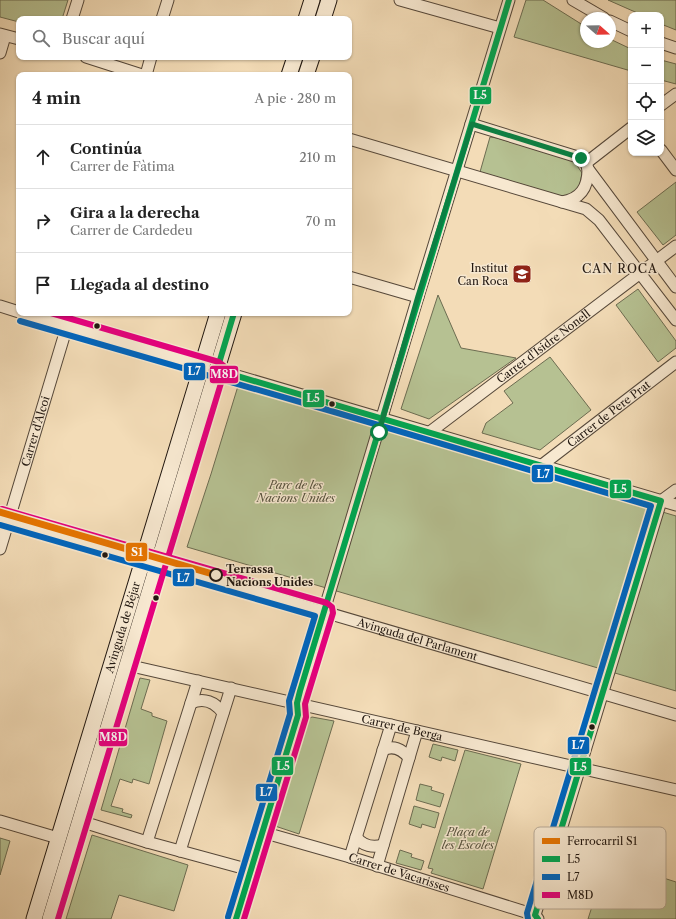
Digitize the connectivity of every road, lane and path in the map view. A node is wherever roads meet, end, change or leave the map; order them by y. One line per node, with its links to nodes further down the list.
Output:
1 (78, 0): 9 (street)
2 (168, 0): 10 (street)
3 (312, 0): 11 (main road)
4 (329, 0): 12 (main road)
5 (400, 0): 14 (street)
6 (509, 0): 14 (street)
7 (573, 0): 8 (street)
8 (594, 12)
9 (73, 16)
10 (163, 16)
11 (307, 16)
12 (324, 16)
13 (616, 24): 15 (street)
14 (500, 28): 31 (street)
15 (628, 30)
16 (3, 35): 17 (street); 20 (street)
17 (16, 38)
18 (664, 44): 19 (street)
19 (676, 48)
20 (0, 53)
21 (95, 60): 25 (street)
22 (150, 60): 26 (street)
23 (294, 60): 27 (main road)
24 (311, 60): 28 (main road)
25 (133, 72)
26 (147, 72)
27 (290, 72)
28 (307, 72)
29 (676, 94): 30 (street)
30 (664, 103)
31 (472, 124): 35 (street); 36 (street)
32 (628, 131): 35 (street)
33 (352, 139): 36 (street)
34 (664, 154): 37 (street)
35 (587, 166): 38 (street); 40 (street)
36 (456, 170): 38 (street); 44 (street)
37 (676, 170)
38 (562, 202): 41 (street)
39 (676, 246): 40 (street, Carrer d'Isidre Nonell)
40 (656, 261): 41 (street, Carrer d'Isidre Nonell); 43 (street)
41 (640, 272): 51 (street); 57 (street, Carrer d'Isidre Nonell)
42 (352, 278): 44 (street)
43 (676, 287)
44 (418, 296): 56 (street)
45 (0, 306): 46 (street)
46 (16, 312)
47 (30, 316): 52 (street)
48 (71, 316): 52 (street, Carrer d'Alcoi)
49 (217, 316): 54 (main road, Avinguda de Béjar)
50 (233, 316): 55 (main road, Avinguda de Béjar)
51 (676, 320)
52 (67, 327): 54 (street); 62 (street, Carrer d'Alcoi)
53 (676, 362): 58 (street, Carrer de Pere Prat)
54 (202, 365): 55 (main road); 64 (main road, Avinguda de Béjar)
55 (217, 370): 56 (street); 65 (main road, Avinguda de Béjar)
56 (382, 418): 57 (street); 66 (street)
57 (430, 432): 58 (street)
58 (542, 465): 60 (street)
59 (676, 490): 60 (street)
60 (661, 501): 61 (street); 70 (street)
61 (676, 506)
62 (5, 518): 63 (street, Carrer d'Alcoi); 64 (street, Avinguda del Parlament)
63 (0, 549)
64 (144, 558): 65 (street, Avinguda del Parlament); 86 (main road, Avinguda de Béjar)
65 (158, 562): 66 (street, Avinguda del Parlament); 67 (main road, Avinguda de Béjar)
66 (325, 611): 70 (street, Avinguda del Parlament); 72 (street)
67 (127, 665): 68 (street, Carrer de Berga); 82 (main road, Avinguda de Béjar)
68 (198, 681): 69 (street, Carrer de Berga); 71 (street)
69 (231, 688): 72 (street, Carrer de Berga); 73 (street)
70 (603, 694): 74 (street, Avinguda del Parlament); 79 (street)
71 (191, 703): 73 (street); 87 (street)
72 (297, 703): 75 (street, Carrer de Berga); 84 (street)
73 (223, 713): 89 (street)
74 (676, 715)
75 (391, 725): 76 (street, Carrer de Berga); 77 (street)
76 (417, 731): 78 (street); 79 (street, Carrer de Berga)
77 (383, 750): 78 (street); 85 (street)
78 (409, 758): 88 (street)
79 (580, 768): 80 (street, Carrer de Berga); 83 (street)
80 (676, 790)
81 (0, 821): 86 (street)
82 (80, 821): 87 (street); 95 (main road, Avinguda de Béjar)
83 (563, 827)
84 (262, 832): 90 (street, Carrer de Vacarisses); 92 (street)
85 (356, 837): 88 (street); 90 (street)
86 (58, 838): 94 (main road, Avinguda de Béjar)
87 (147, 842): 89 (street)
88 (383, 845): 91 (street)
89 (180, 851): 92 (street)
90 (350, 857): 91 (street, Carrer de Vacarisses)
91 (377, 866): 93 (street, Carrer de Vacarisses)
92 (250, 870): 96 (street)
93 (536, 918)
94 (34, 919)
95 (50, 919)
96 (236, 919)

